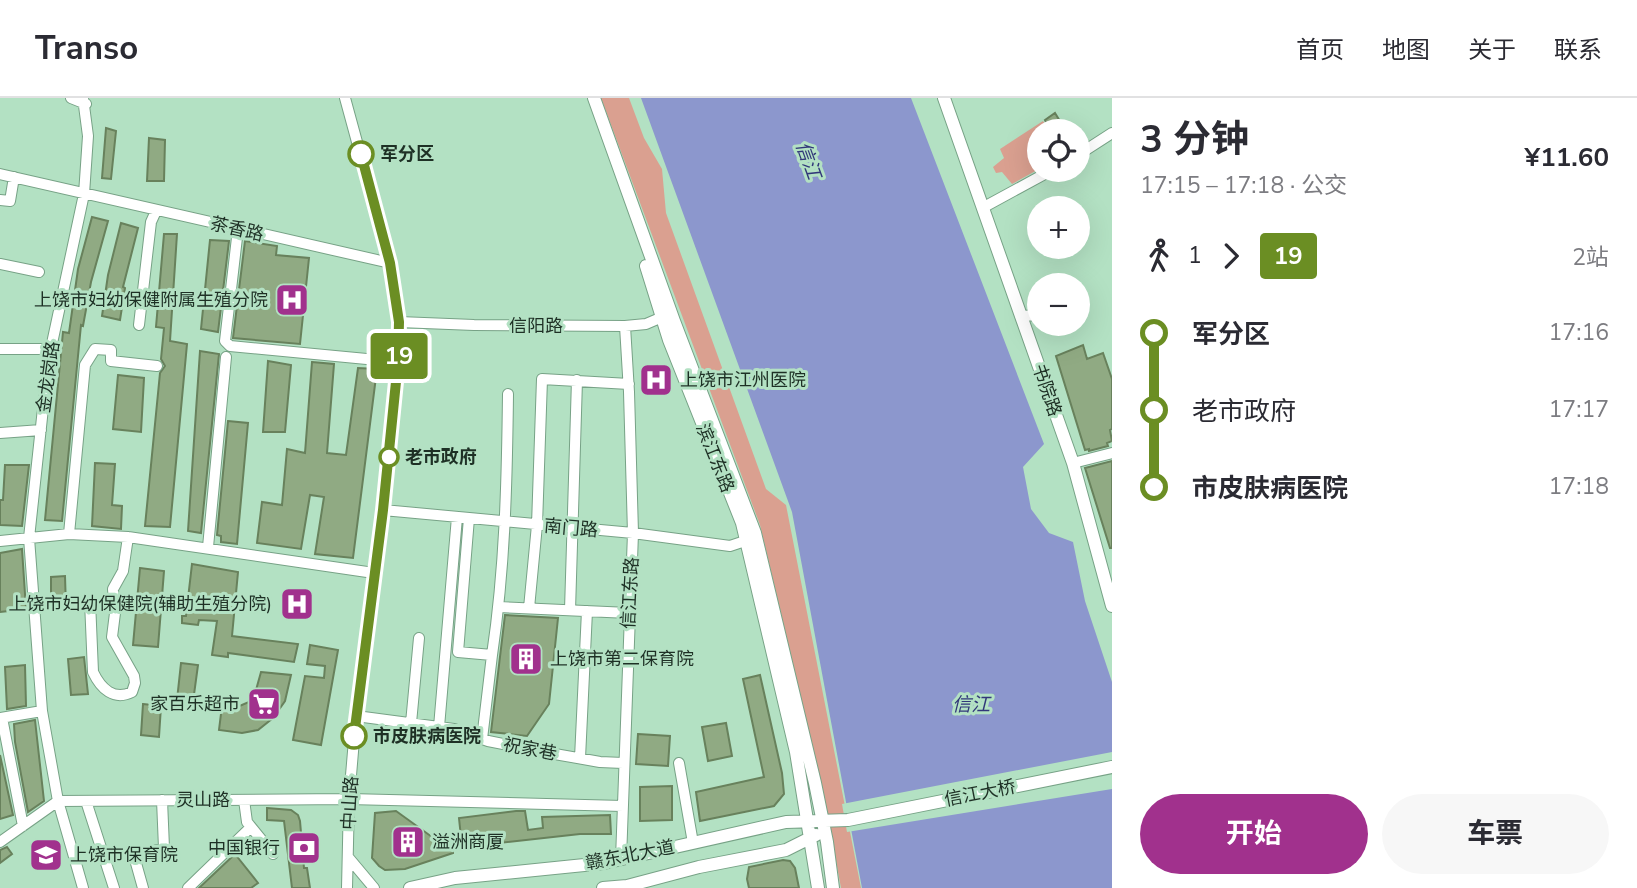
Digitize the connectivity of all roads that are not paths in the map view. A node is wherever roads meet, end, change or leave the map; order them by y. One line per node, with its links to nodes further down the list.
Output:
1 (71, 98): 6 (street)
2 (345, 98): 17 (street, 中山路)
3 (586, 98): 20 (main road, 滨江东路)
4 (594, 98): 20 (main road, 滨江东路)
5 (944, 98): 14 (main road, 书院路)
6 (84, 101): 12 (street, 金龙岗路)
7 (1112, 133): 8 (street)
8 (1090, 147)
9 (0, 174): 10 (street, 茶香路)
10 (14, 177): 12 (street, 茶香路); 13 (street)
11 (1030, 182): 14 (street)
12 (84, 194): 15 (street, 茶香路); 27 (street, 金龙岗路)
13 (0, 200)
14 (984, 207): 21 (main road, 书院路)
15 (156, 211): 16 (street, 茶香路); 24 (street)
16 (238, 229): 17 (street, 茶香路); 29 (street)
17 (390, 263): 23 (street, 中山路)
18 (0, 264): 19 (street)
19 (39, 272)
20 (667, 315): 25 (street, 信阳路); 48 (main road, 滨江东路)
21 (1021, 316): 22 (street); 37 (main road, 书院路)
22 (1027, 316)
23 (399, 322): 25 (street, 信阳路); 29 (street, 中山路)
24 (139, 325)
25 (625, 326): 32 (street, 信江东路)
26 (0, 349): 27 (street)
27 (51, 349): 34 (street, 金龙岗路)
28 (226, 357): 50 (street)
29 (398, 362): 38 (street, 中山路)
30 (157, 366): 45 (street)
31 (577, 380): 32 (street); 42 (street); 43 (street)
32 (629, 384): 44 (street, 信江东路)
33 (508, 394): 41 (street)
34 (41, 430): 35 (street); 47 (street, 金龙岗路)
35 (0, 433)
36 (1112, 453): 37 (street)
37 (1073, 463): 51 (main road, 书院路)
38 (383, 510): 39 (street, 南门路); 52 (street, 中山路)
39 (457, 517): 40 (street, 南门路); 68 (street)
40 (470, 519): 41 (street, 南门路); 63 (street)
41 (506, 522): 42 (street, 南门路); 55 (street)
42 (537, 524): 43 (street, 南门路); 56 (street)
43 (572, 528): 44 (street, 南门路); 57 (street)
44 (633, 533): 48 (street, 南门路); 59 (street, 信江东路)
45 (69, 534): 46 (street); 47 (street)
46 (128, 537): 50 (street); 53 (street)
47 (29, 538): 49 (street); 60 (street, 金龙岗路)
48 (751, 539): 82 (main road, 滨江东路); 84 (main road, 滨江东路)
49 (0, 541)
50 (208, 547): 52 (street)
51 (1106, 570): 54 (main road, 书院路)
52 (374, 573): 65 (street, 中山路)
53 (90, 601)
54 (1112, 606)
55 (499, 607): 56 (street); 63 (street)
56 (529, 608): 57 (street)
57 (570, 610): 58 (street)
58 (587, 611): 59 (street); 70 (street)
59 (629, 613): 71 (street, 信江东路)
60 (36, 627): 61 (street); 64 (street, 金龙岗路)
61 (49, 627)
62 (419, 638): 67 (street)
63 (492, 655): 69 (street)
64 (42, 711): 66 (street); 78 (street, 金龙岗路)
65 (356, 716): 67 (street, 祝家巷); 74 (street, 中山路)
66 (1, 718): 81 (street)
67 (411, 723): 68 (street, 祝家巷)
68 (439, 727): 69 (street, 祝家巷)
69 (482, 739): 70 (street, 祝家巷)
70 (580, 758): 71 (street, 祝家巷)
71 (623, 762): 79 (street, 信江东路)
72 (679, 763): 86 (street)
73 (1112, 767): 80 (main road, 信江大桥)
74 (349, 799): 77 (street, 灵山路); 79 (street, 灵山路); 88 (street, 中山路)
75 (86, 800): 76 (street, 灵山路); 78 (street, 灵山路); 93 (street)
76 (162, 800): 77 (street, 灵山路); 94 (street)
77 (244, 800): 83 (street)
78 (58, 801): 81 (street); 92 (street, 金龙岗路)
79 (623, 806): 89 (street, 信江东路)
80 (848, 820): 82 (main road, 赣东北大道)
81 (23, 826): 85 (street)
82 (824, 826): 84 (main road, 赣东北大道); 100 (main road, 滨江东路)
83 (251, 827): 87 (street); 95 (street)
84 (808, 829): 86 (main road, 赣东北大道); 91 (main road); 99 (main road, 滨江东路)
85 (0, 842)
86 (693, 843): 89 (main road, 赣东北大道)
87 (272, 854)
88 (348, 857): 96 (street, 中山路); 97 (street)
89 (621, 859): 90 (main road, 赣东北大道)
90 (414, 887)
91 (628, 887): 98 (main road)
92 (83, 888)
93 (114, 888)
94 (143, 888)
95 (189, 888)
96 (347, 888)
97 (374, 888)
98 (603, 888)
99 (818, 888)
100 (833, 888)

